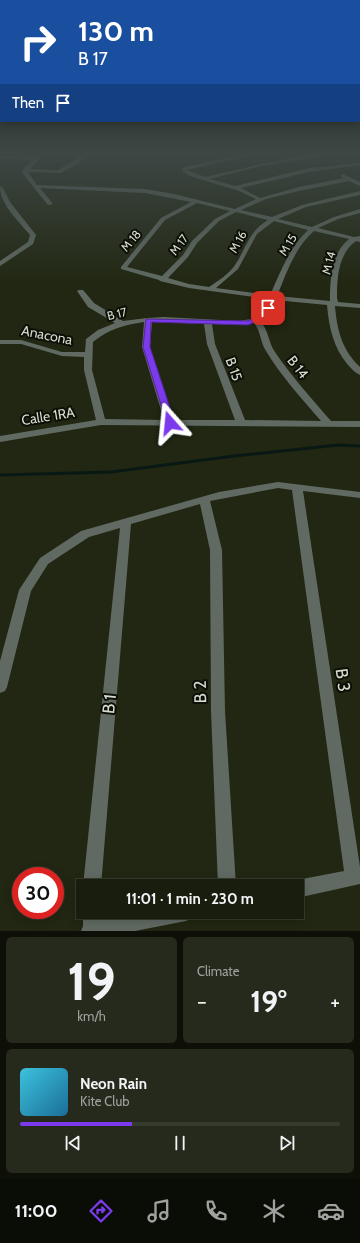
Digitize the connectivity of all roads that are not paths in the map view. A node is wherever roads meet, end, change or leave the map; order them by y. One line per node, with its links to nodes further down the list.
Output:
1 (5, 197): 11 (street)
2 (45, 197): 10 (street)
3 (179, 197): 8 (street)
4 (255, 197): 7 (street)
5 (269, 197): 7 (street, M 17)
6 (340, 197): 14 (street, M 16)
7 (261, 200): 12 (street, M 17)
8 (197, 201): 12 (street); 18 (street, M 18)
9 (0, 202): 11 (street)
10 (50, 204)
11 (9, 205): 17 (street)
12 (235, 210): 14 (street); 18 (street, M 17)
13 (360, 210): 15 (street, M 15)
14 (273, 219): 15 (street); 19 (street, M 16)
15 (313, 229): 16 (street); 21 (street, M 15)
16 (358, 238): 22 (street, M 14)
17 (0, 264)
18 (162, 280): 19 (street)
19 (210, 289): 21 (street)
20 (81, 291): 27 (street)
21 (273, 298): 22 (street); 25 (street)
22 (333, 304): 23 (street); 30 (street, M 14)
23 (360, 306)
24 (148, 320): 26 (street, B 17); 27 (street, B 17); 32 (street)
25 (256, 320): 26 (street, B 17); 34 (street, B 14)
26 (208, 322): 33 (street, B 15)
27 (122, 324): 29 (street, B 17)
28 (0, 342): 29 (street, Anacona)
29 (88, 355): 31 (street, B 17)
30 (360, 372)
31 (101, 422): 32 (street, Calle 1RA); 36 (street, Calle 1RA)
32 (170, 423): 33 (street, Calle 1RA)
33 (241, 423): 34 (street, Calle 1RA)
34 (329, 424): 35 (street, Calle 1RA)
35 (360, 424)
36 (0, 439)
37 (297, 488): 38 (street); 39 (street); 43 (street, B 3)
38 (360, 495)
39 (204, 499): 40 (street); 45 (street, B 2)
40 (126, 522): 41 (street); 44 (street, B 1)
41 (2, 674): 42 (street)
42 (0, 687)
43 (356, 876): 46 (street)
44 (93, 879)
45 (227, 879)
46 (304, 887)
47 (92, 919): 49 (street)
48 (151, 919): 49 (street)
49 (91, 931)

